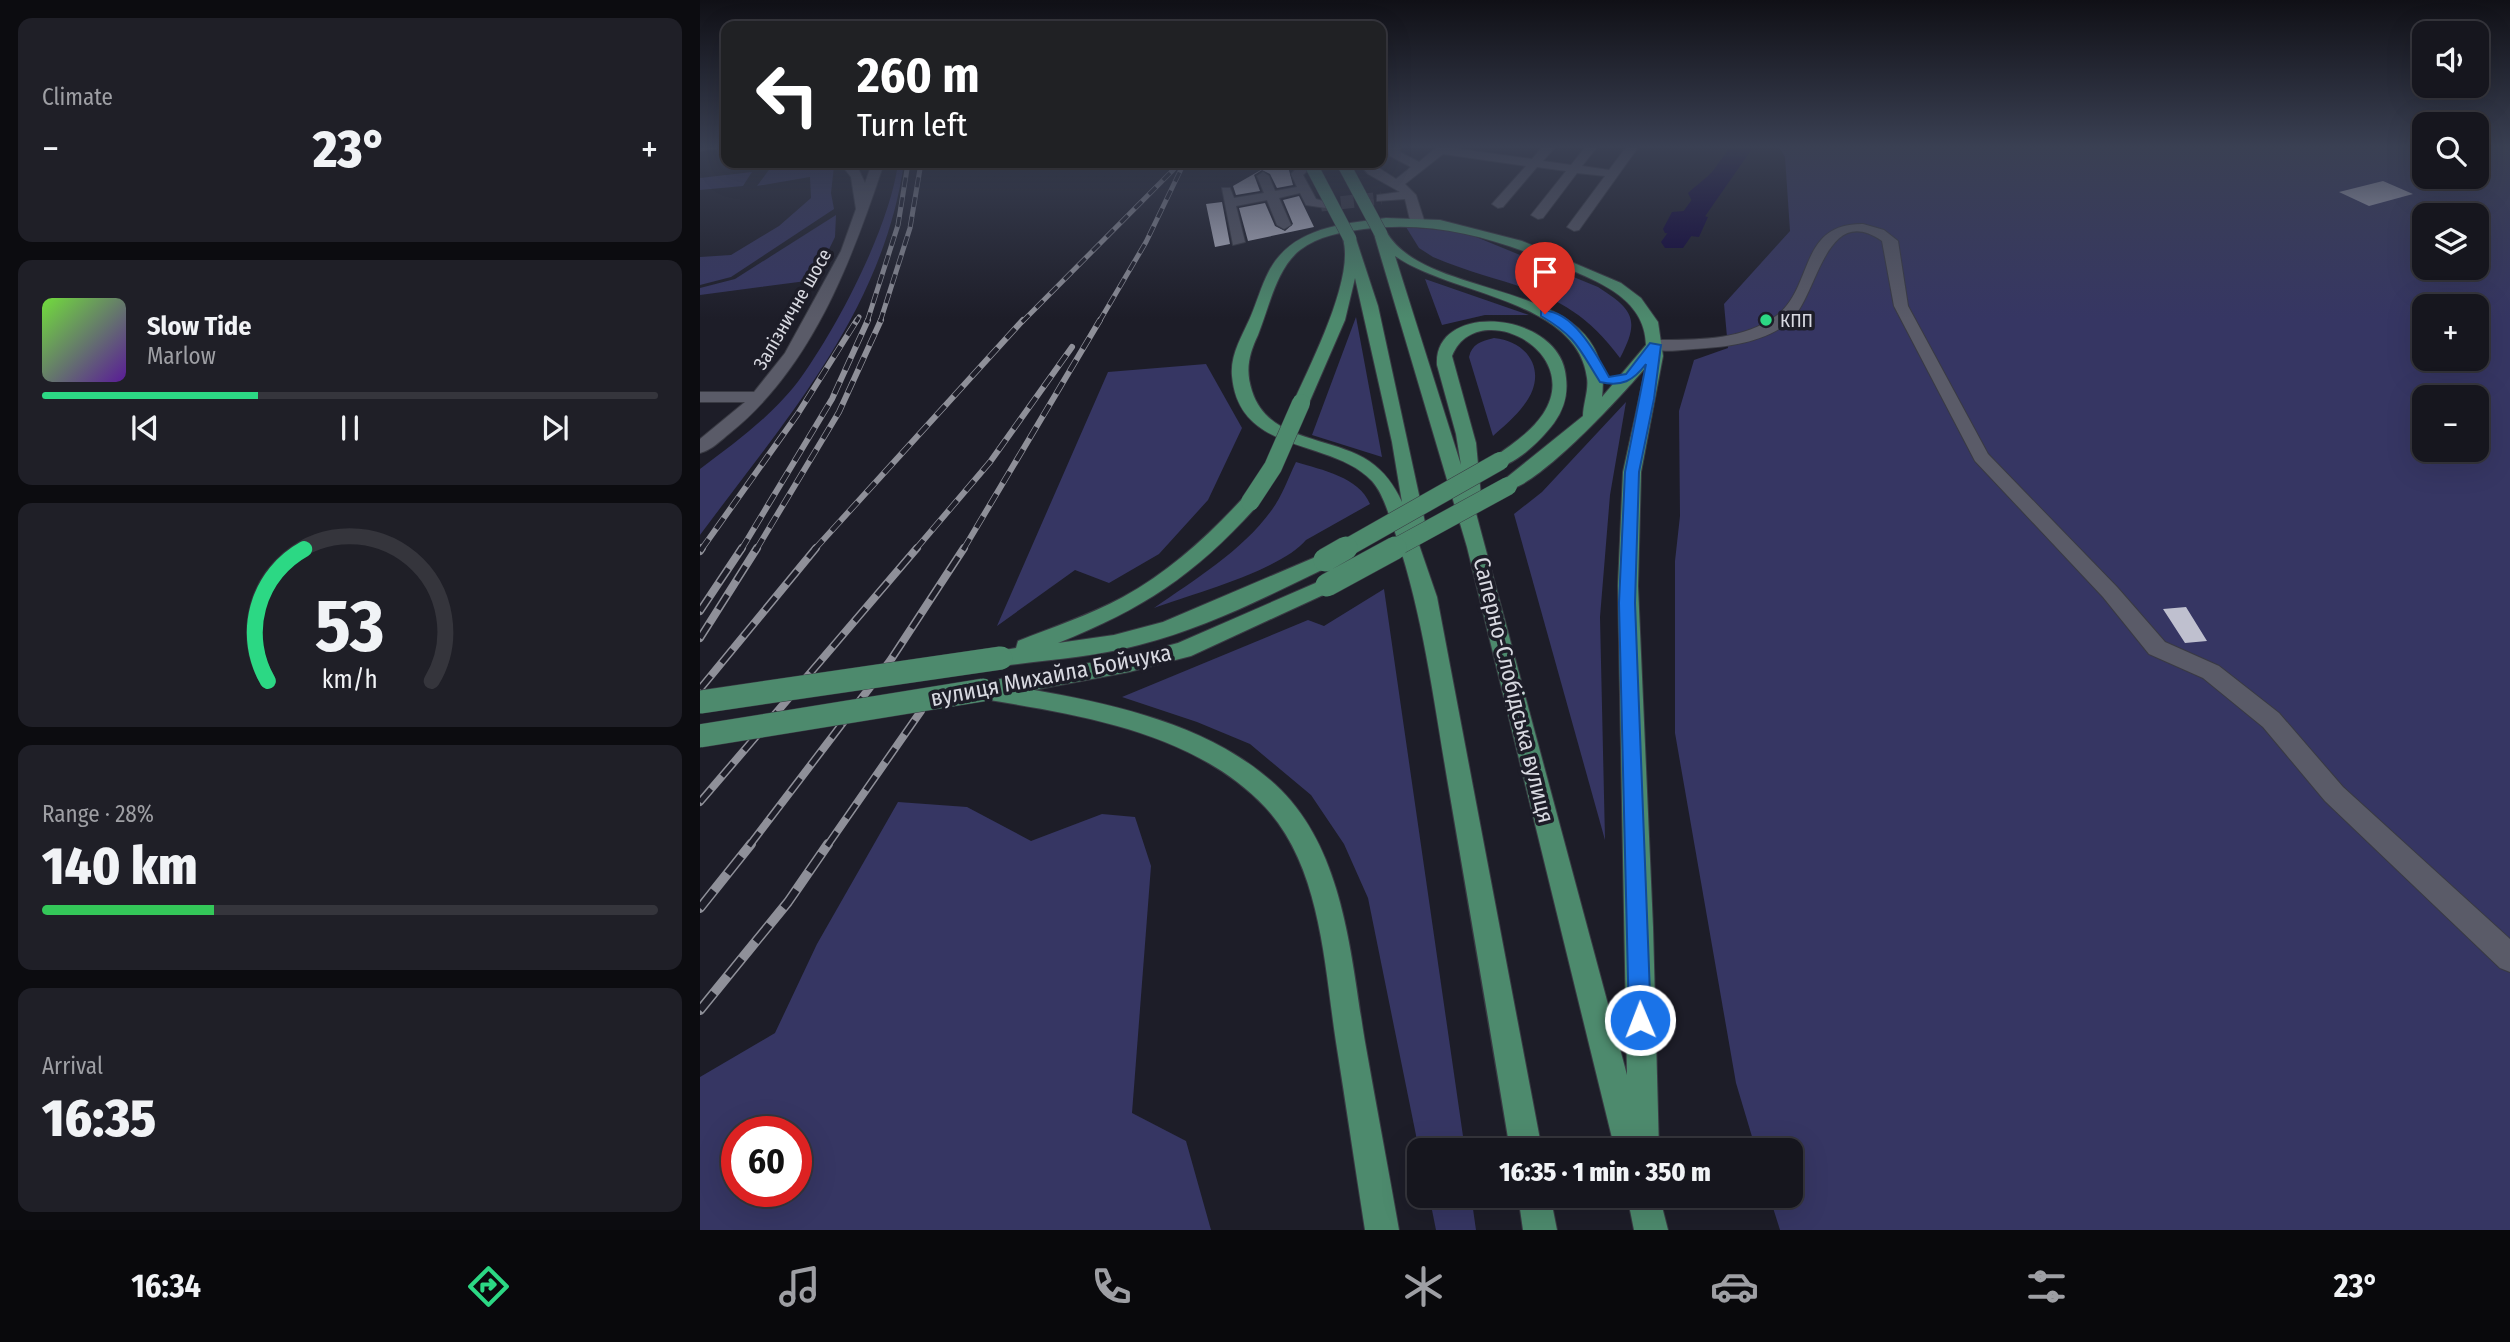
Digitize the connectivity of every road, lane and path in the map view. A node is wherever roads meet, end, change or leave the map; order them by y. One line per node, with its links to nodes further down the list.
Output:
1 (862, 203): 12 (street)
2 (866, 203): 12 (street, Залізничне шосе)
3 (1229, 203): 18 (street)
4 (1275, 203): 15 (street)
5 (1316, 203): 11 (street)
6 (1328, 203): 19 (main road, bridge)
7 (1364, 203): 17 (main road, bridge)
8 (1416, 203): 14 (street)
9 (1547, 203): 13 (street)
10 (1591, 203): 16 (street)
11 (1321, 205)
12 (863, 214): 24 (street, Залізничне шосе)
13 (1538, 215)
14 (1417, 220): 20 (main road); 28 (main road)
15 (1284, 225)
16 (1574, 227)
17 (1382, 237): 21 (main road); 27 (main road, Саперно-Слобідська вулиця)
18 (1238, 242)
19 (1352, 246): 28 (main road); 29 (main road, bridge)
20 (1655, 345): 22 (main road, вулиця Михайла Бойчука); 33 (street); 36 (main road)
21 (1596, 369): 22 (main road); 25 (main road)
22 (1630, 377): 25 (main road, вулиця Михайла Бойчука)
23 (700, 397): 24 (street)
24 (759, 397): 26 (street, Залізничне шосе)
25 (1591, 415): 30 (main road, вулиця Михайла Бойчука, bridge)
26 (700, 448)
27 (1477, 547): 29 (main road, вулиця Михайла Бойчука, bridge); 35 (main road, Саперно-Слобідська вулиця)
28 (1429, 611): 34 (main road)
29 (1002, 658): 31 (main road, вулиця Михайла Бойчука, bridge)
30 (983, 690): 32 (main road, вулиця Михайла Бойчука, bridge); 39 (main road)
31 (700, 702)
32 (700, 736)
33 (2510, 958)
34 (1524, 1138)
35 (1628, 1138)
36 (1643, 1138)
37 (1536, 1208): 40 (main road)
38 (1646, 1208): 41 (main road)
39 (1382, 1230)
40 (1540, 1230)
41 (1651, 1230)

